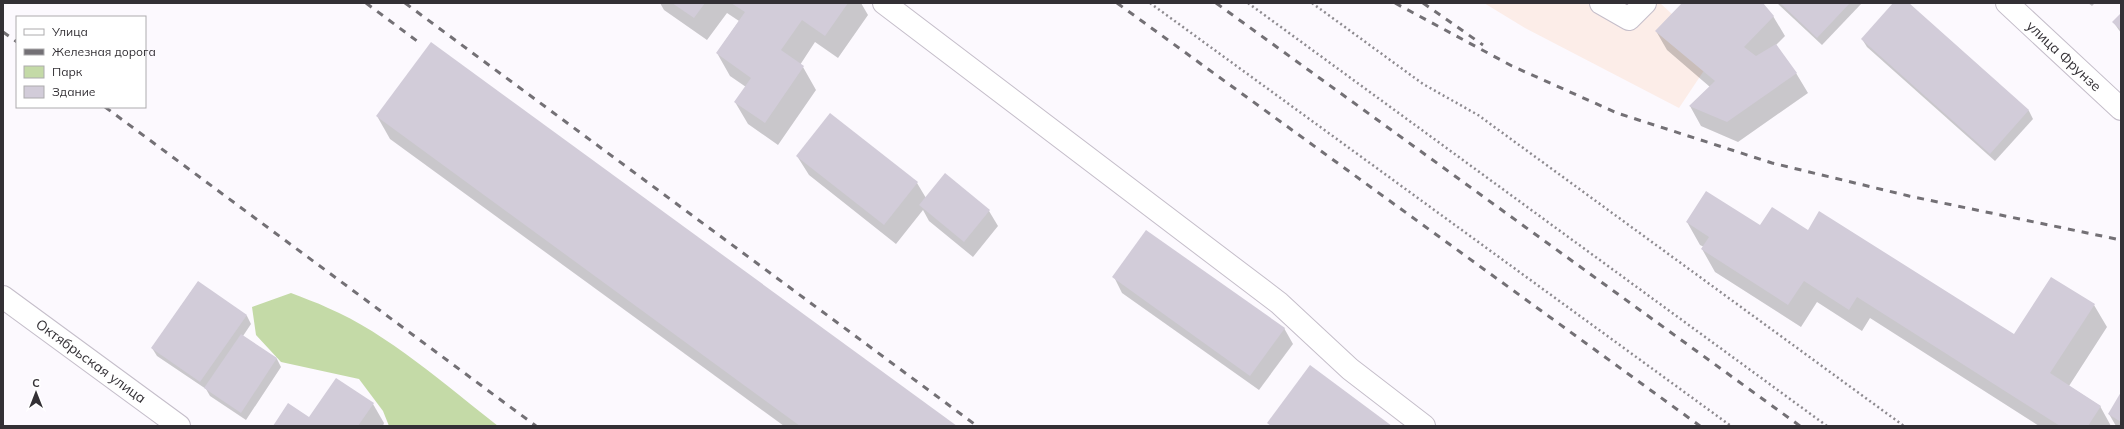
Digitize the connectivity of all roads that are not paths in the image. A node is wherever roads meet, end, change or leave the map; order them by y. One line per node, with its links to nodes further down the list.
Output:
1 (884, 3): 8 (street)
2 (1601, 3): 3 (street)
3 (1645, 3)
4 (2007, 3): 5 (street, улица Фрунзе)
5 (2121, 109)
6 (3, 297): 7 (street, Октябрьская улица)
7 (179, 426)
8 (1424, 426)

